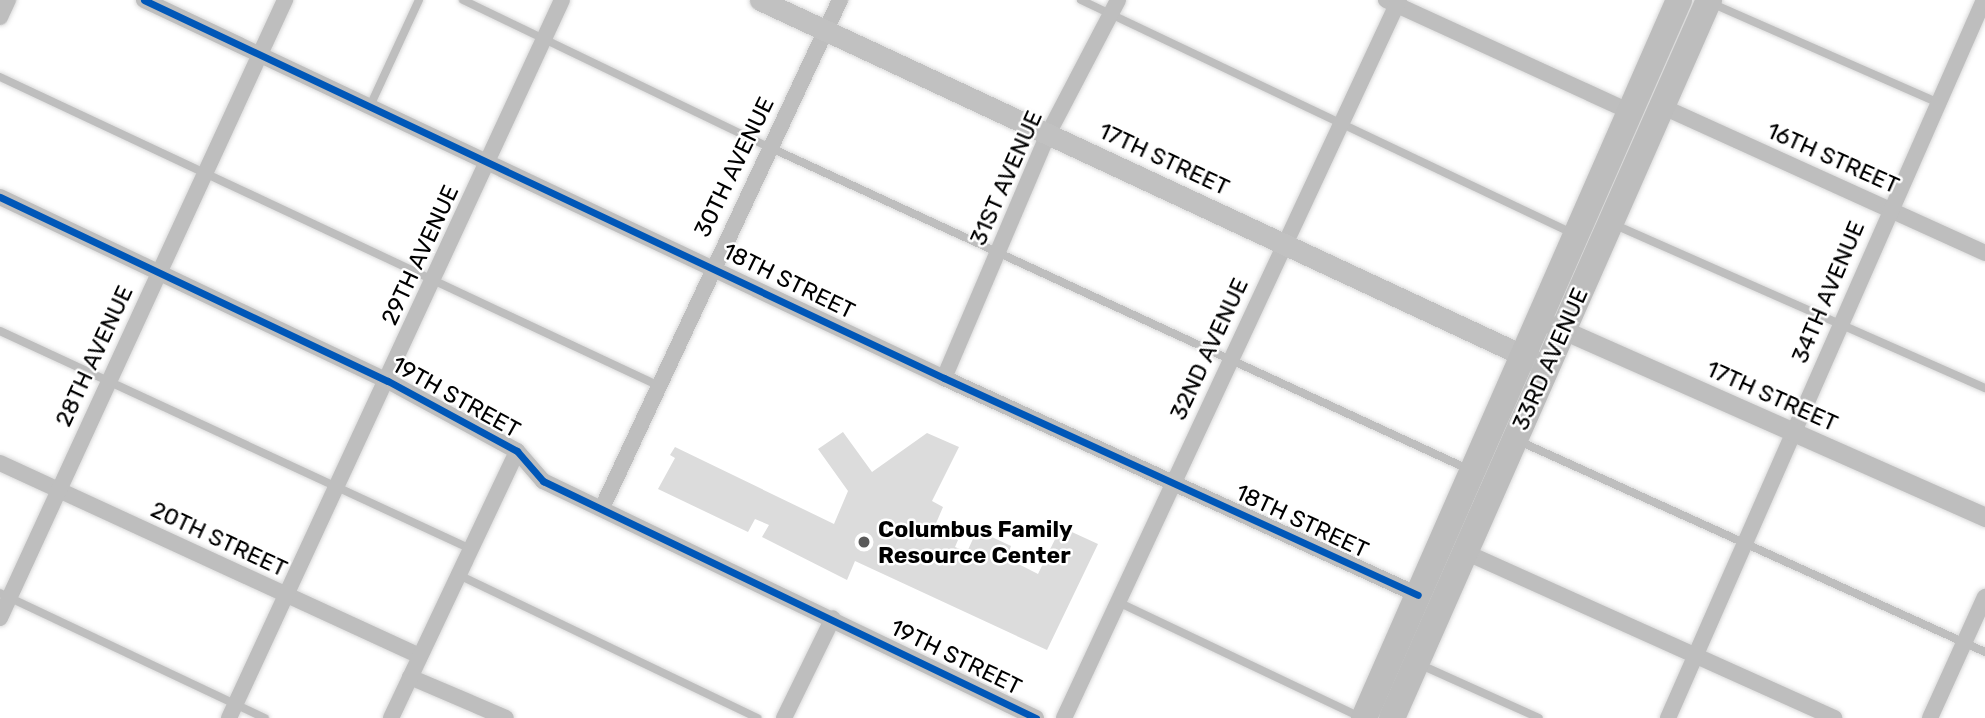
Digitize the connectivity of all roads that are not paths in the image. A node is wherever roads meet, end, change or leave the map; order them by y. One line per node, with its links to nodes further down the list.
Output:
1 (8, 0): 15 (street)
2 (145, 0): 18 (street, 18TH STREET)
3 (285, 0): 18 (street, 28TH AVENUE)
4 (419, 0): 21 (lane)
5 (463, 0): 17 (lane)
6 (562, 0): 17 (street, 29TH AVENUE)
7 (760, 0): 16 (main road, 17TH STREET)
8 (840, 0): 16 (street, 30TH AVENUE)
9 (1080, 0): 14 (lane)
10 (1679, 0): 23 (highway, 33RD AVENUE)
11 (1984, 0): 20 (street, 34TH AVENUE)
12 (1709, 1): 20 (lane); 22 (highway, 33RD AVENUE)
13 (1394, 2): 23 (street); 24 (street, 32ND AVENUE)
14 (1114, 7): 24 (lane); 25 (street, 31ST AVENUE)
15 (0, 17)
16 (825, 30): 25 (main road, 17TH STREET); 26 (street, 30TH AVENUE)
17 (544, 39): 26 (lane); 27 (street, 29TH AVENUE)
18 (260, 55): 21 (street, 18TH STREET); 28 (street, 28TH AVENUE)
19 (0, 77): 28 (lane)
20 (1936, 102): 30 (street, 34TH AVENUE)
21 (370, 106): 27 (street, 18TH STREET)
22 (1661, 107): 30 (street, 16TH STREET); 31 (highway, 33RD AVENUE)
23 (1631, 112): 32 (highway, 33RD AVENUE)
24 (1342, 123): 32 (lane); 33 (street, 32ND AVENUE)
25 (1048, 134): 33 (main road, 17TH STREET); 35 (street, 31ST AVENUE)
26 (769, 148): 35 (lane); 36 (street, 30TH AVENUE)
27 (488, 162): 36 (street, 18TH STREET); 38 (street, 29TH AVENUE)
28 (201, 175): 37 (street, 28TH AVENUE); 38 (lane)
29 (0, 197): 37 (street, 19TH STREET)
30 (1889, 208): 34 (street, 16TH STREET); 39 (street, 34TH AVENUE)
31 (1611, 222): 39 (lane); 40 (highway, 33RD AVENUE)
32 (1577, 235): 40 (highway, 33RD AVENUE)
33 (1284, 244): 42 (street, 32ND AVENUE); 43 (main road, 17TH STREET)
34 (1985, 253)
35 (997, 254): 42 (lane); 44 (street, 31ST AVENUE)
36 (712, 266): 44 (street, 18TH STREET); 47 (street, 30TH AVENUE)
37 (158, 272): 45 (street, 28TH AVENUE); 46 (street, 19TH STREET)
38 (433, 279): 46 (street, 29TH AVENUE); 47 (lane)
39 (1840, 322): 48 (lane); 49 (street, 34TH AVENUE)
40 (1550, 325): 43 (highway, 33RD AVENUE); 49 (street, 17TH STREET)
41 (0, 331): 45 (lane)
42 (1229, 359): 53 (lane); 54 (street, 32ND AVENUE)
43 (1535, 361): 50 (highway, 33RD AVENUE); 53 (highway, 33RD AVENUE)
44 (944, 378): 54 (street, 18TH STREET)
45 (107, 381): 55 (lane); 56 (street, 28TH AVENUE)
46 (388, 381): 51 (street, 19TH STREET); 55 (street, 29TH AVENUE)
47 (657, 385): 57 (street, 30TH AVENUE)
48 (1985, 388)
49 (1792, 434): 58 (street, 17TH STREET); 59 (street, 34TH AVENUE)
50 (1514, 439): 59 (lane); 61 (highway, 33RD AVENUE)
51 (517, 451): 57 (street, 19TH STREET); 60 (street)
52 (0, 463): 56 (street, 20TH STREET)
53 (1473, 472): 65 (highway, 33RD AVENUE)
54 (1172, 482): 65 (street, 18TH STREET); 67 (street, 32ND AVENUE)
55 (336, 486): 60 (lane); 64 (street, 29TH AVENUE)
56 (57, 489): 63 (street, 28TH AVENUE); 64 (street, 20TH STREET)
57 (602, 508): 69 (street, 19TH STREET)
58 (1985, 517)
59 (1744, 543): 70 (lane); 73 (street, 34TH AVENUE)
60 (471, 549): 62 (street)
61 (1465, 552): 73 (street); 74 (highway, 33RD AVENUE)
62 (459, 575): 72 (street); 80 (lane)
63 (5, 595): 68 (street, 28TH AVENUE); 76 (lane)
64 (285, 595): 72 (street, 20TH STREET); 76 (street, 29TH AVENUE)
65 (1418, 595): 84 (highway, 33RD AVENUE)
66 (1985, 597): 70 (street)
67 (1115, 601): 83 (street, 32ND AVENUE); 84 (lane)
68 (0, 618)
69 (833, 618): 81 (street); 82 (street, 19TH STREET)
70 (1964, 642): 71 (lane); 89 (street)
71 (1985, 652)
72 (420, 656): 75 (street)
73 (1694, 657): 87 (street, 34TH AVENUE); 88 (street)
74 (1416, 663): 85 (highway, 33RD AVENUE); 86 (lane)
75 (410, 677): 78 (street); 79 (street)
76 (232, 711): 77 (lane)
77 (265, 718)
78 (391, 718)
79 (506, 718)
80 (758, 718)
81 (784, 718)
82 (1036, 718)
83 (1064, 718)
84 (1363, 718)
85 (1392, 718)
86 (1539, 718)
87 (1668, 718)
88 (1834, 718)
89 (1930, 718)

